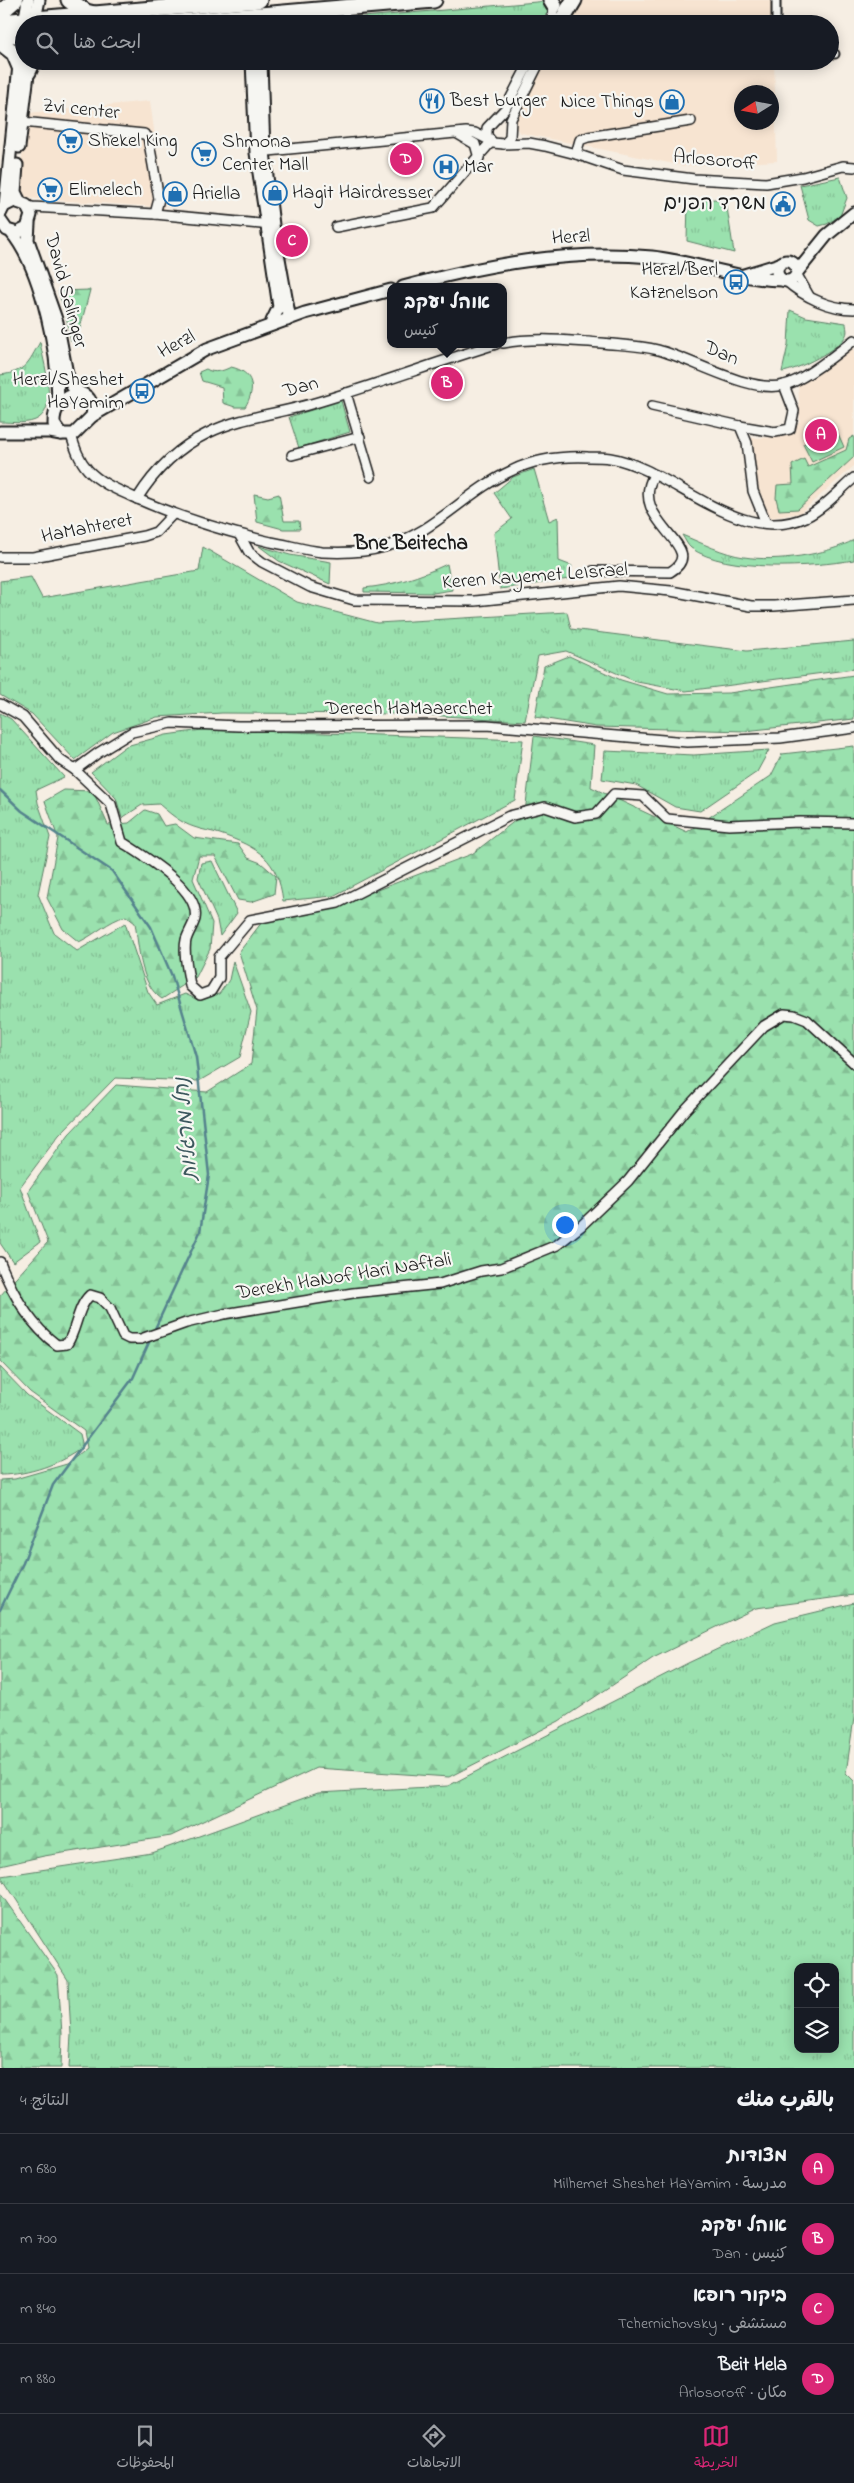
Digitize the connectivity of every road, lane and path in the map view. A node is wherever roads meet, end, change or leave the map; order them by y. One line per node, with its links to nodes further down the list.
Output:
1 (15, 0): 10 (highway)
2 (28, 0): 12 (street)
3 (39, 0): 13 (street)
4 (69, 0): 14 (highway)
5 (434, 0): 11 (highway)
6 (574, 0): 18 (highway)
7 (776, 0): 19 (street)
8 (555, 1): 16 (street); 17 (street)
9 (142, 5): 11 (highway); 14 (highway)
10 (0, 13)
11 (257, 14): 15 (highway)
12 (28, 15)
13 (33, 15)
14 (96, 15)
15 (244, 15)
16 (557, 15)
17 (557, 15)
18 (563, 15)
19 (776, 15)
20 (0, 22): 21 (highway)
21 (15, 24)
22 (15, 31): 23 (highway)
23 (0, 36)
24 (0, 42): 25 (highway)
25 (15, 54)
26 (27, 70): 34 (street)
27 (27, 70): 47 (street)
28 (253, 70): 41 (street)
29 (261, 70): 41 (street)
30 (526, 70): 32 (street)
31 (536, 70): 36 (street)
32 (497, 120): 35 (street); 36 (street)
33 (691, 121): 42 (street, Arlosoroff)
34 (22, 122): 45 (street); 49 (street, Zvi center)
35 (489, 125): 37 (street, Arlosoroff); 39 (street)
36 (511, 129): 39 (street); 40 (street, Arlosoroff)
37 (466, 132): 38 (street, Arlosoroff); 39 (street, Arlosoroff)
38 (456, 133): 41 (street, Arlosoroff); 43 (street)
39 (495, 142): 40 (street, Arlosoroff); 43 (street)
40 (529, 143): 42 (street, Arlosoroff)
41 (260, 152): 52 (street)
42 (576, 154): 44 (street, Arlosoroff)
43 (479, 158): 53 (street)
44 (853, 167)
45 (23, 204): 46 (street); 47 (street); 51 (street, David Salinger)
46 (50, 208): 49 (street); 51 (street)
47 (3, 209)
48 (854, 213): 55 (street, Herzl)
49 (155, 214): 52 (street)
50 (0, 220): 54 (street, David Salinger)
51 (30, 222): 54 (street); 73 (street, David Salinger)
52 (269, 225): 64 (street); 65 (street)
53 (336, 227)
54 (11, 232): 75 (street, David Salinger)
55 (816, 248): 56 (street, Herzl); 57 (street, Herzl)
56 (784, 262): 57 (street); 58 (street, Herzl); 59 (street)
57 (797, 273): 59 (street); 62 (street)
58 (742, 275): 59 (street, Herzl); 60 (street, Herzl)
59 (784, 280): 62 (street)
60 (420, 283)
61 (387, 291): 64 (street, Herzl)
62 (809, 296): 63 (street)
63 (853, 309)
64 (288, 317): 65 (street, Herzl); 67 (street, Herzl)
65 (272, 321): 67 (street, Herzl)
66 (854, 340): 71 (street, Dan)
67 (226, 342): 70 (street, Herzl)
68 (507, 343): 71 (street, Dan)
69 (484, 348): 72 (street, Dan)
70 (146, 383): 73 (street, Herzl); 76 (street, Herzl)
71 (784, 385): 77 (street)
72 (346, 393): 81 (street); 86 (street, Dan)
73 (83, 394): 75 (street); 76 (street)
74 (652, 406): 77 (street)
75 (55, 411): 79 (street); 80 (street)
76 (92, 416): 80 (street)
77 (740, 426): 88 (street)
78 (0, 432): 79 (street)
79 (22, 432): 80 (street)
80 (66, 435): 86 (street)
81 (360, 437): 82 (street); 84 (street)
82 (292, 455)
83 (654, 475): 88 (street); 89 (street); 91 (street)
84 (371, 477)
85 (854, 478): 88 (street)
86 (137, 499): 87 (street)
87 (173, 514): 89 (street); 90 (street, HaMahteret)
88 (766, 523)
89 (239, 534): 92 (street, Keren Kayemet LeIsrael)
90 (0, 557)
91 (593, 571)
92 (854, 600)
93 (0, 704): 95 (street)
94 (854, 728): 95 (street, Derech HaMaaerchet)
95 (75, 770): 96 (street)
96 (854, 823)
97 (854, 1063): 98 (street, Derekh HaNof Hari Naftali)
98 (0, 1262)

